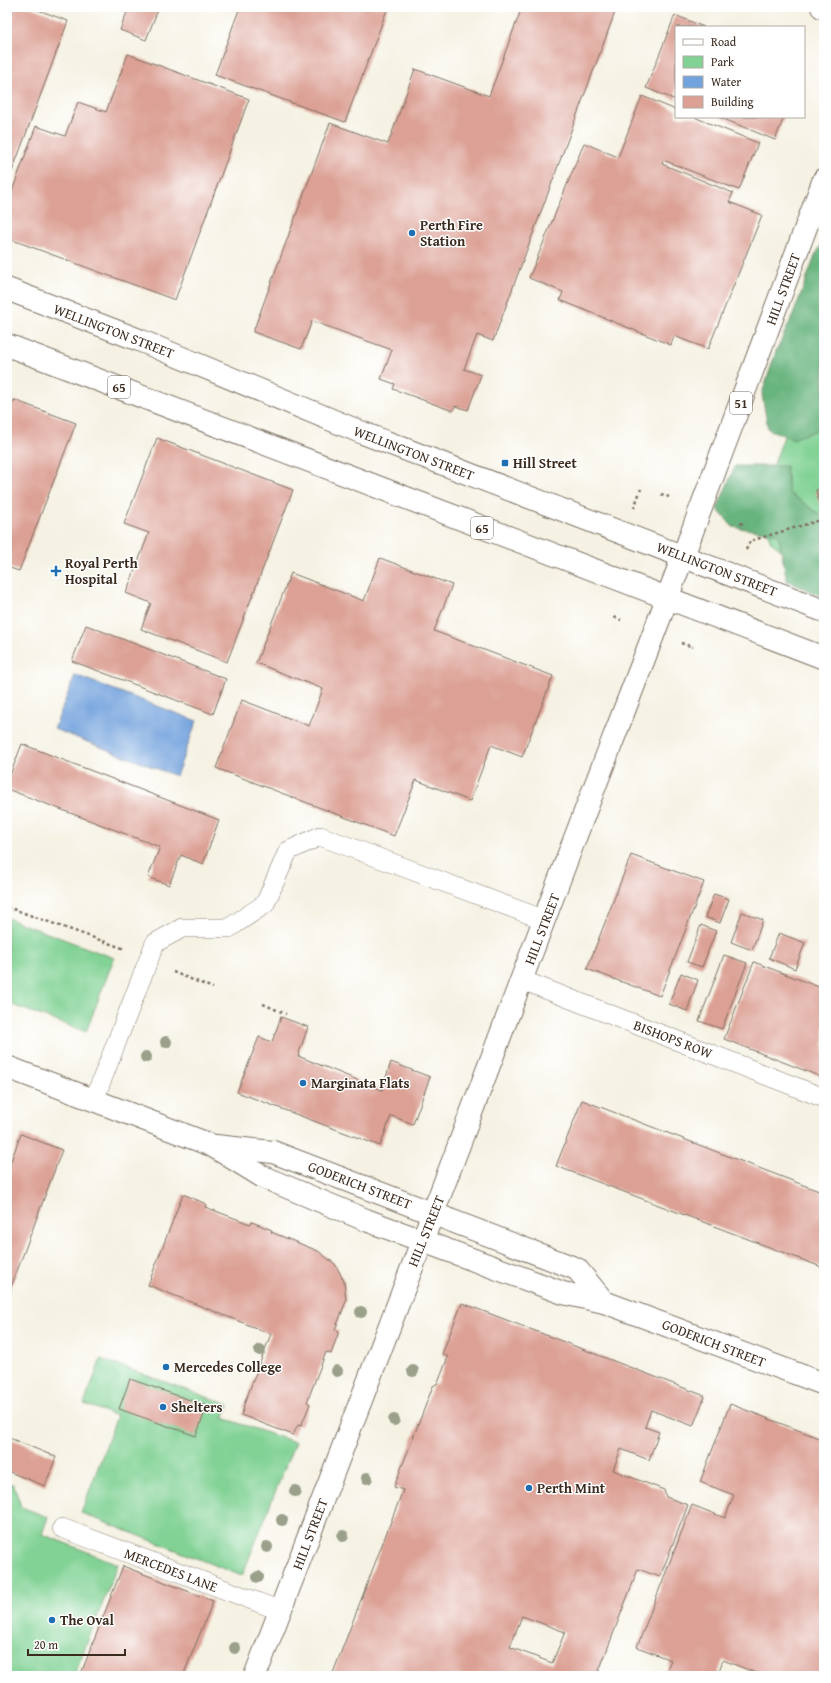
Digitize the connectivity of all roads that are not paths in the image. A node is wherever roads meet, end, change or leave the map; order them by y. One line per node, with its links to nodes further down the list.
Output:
1 (824, 180): 4 (main road, HILL STREET / 51)
2 (7, 289): 4 (main road, WELLINGTON STREET)
3 (7, 345): 5 (main road, 65)
4 (683, 556): 5 (main road, HILL STREET); 6 (main road, WELLINGTON STREET)
5 (668, 599): 7 (main road, 65); 8 (main road, HILL STREET)
6 (824, 611)
7 (824, 658)
8 (545, 920): 9 (main road, HILL STREET); 12 (lane)
9 (522, 980): 11 (lane, BISHOPS ROW); 14 (main road, HILL STREET)
10 (7, 1067): 12 (main road, GODERICH STREET)
11 (824, 1098)
12 (94, 1100): 13 (main road, GODERICH STREET)
13 (211, 1145): 14 (main road, GODERICH STREET); 15 (main road, GODERICH STREET)
14 (433, 1213): 15 (main road, HILL STREET); 16 (main road, GODERICH STREET)
15 (422, 1241): 16 (main road, GODERICH STREET); 19 (main road, HILL STREET)
16 (604, 1302): 17 (main road, GODERICH STREET)
17 (824, 1384)
18 (62, 1528): 19 (lane, MERCEDES LANE)
19 (280, 1611): 20 (main road, HILL STREET)
20 (255, 1676)

